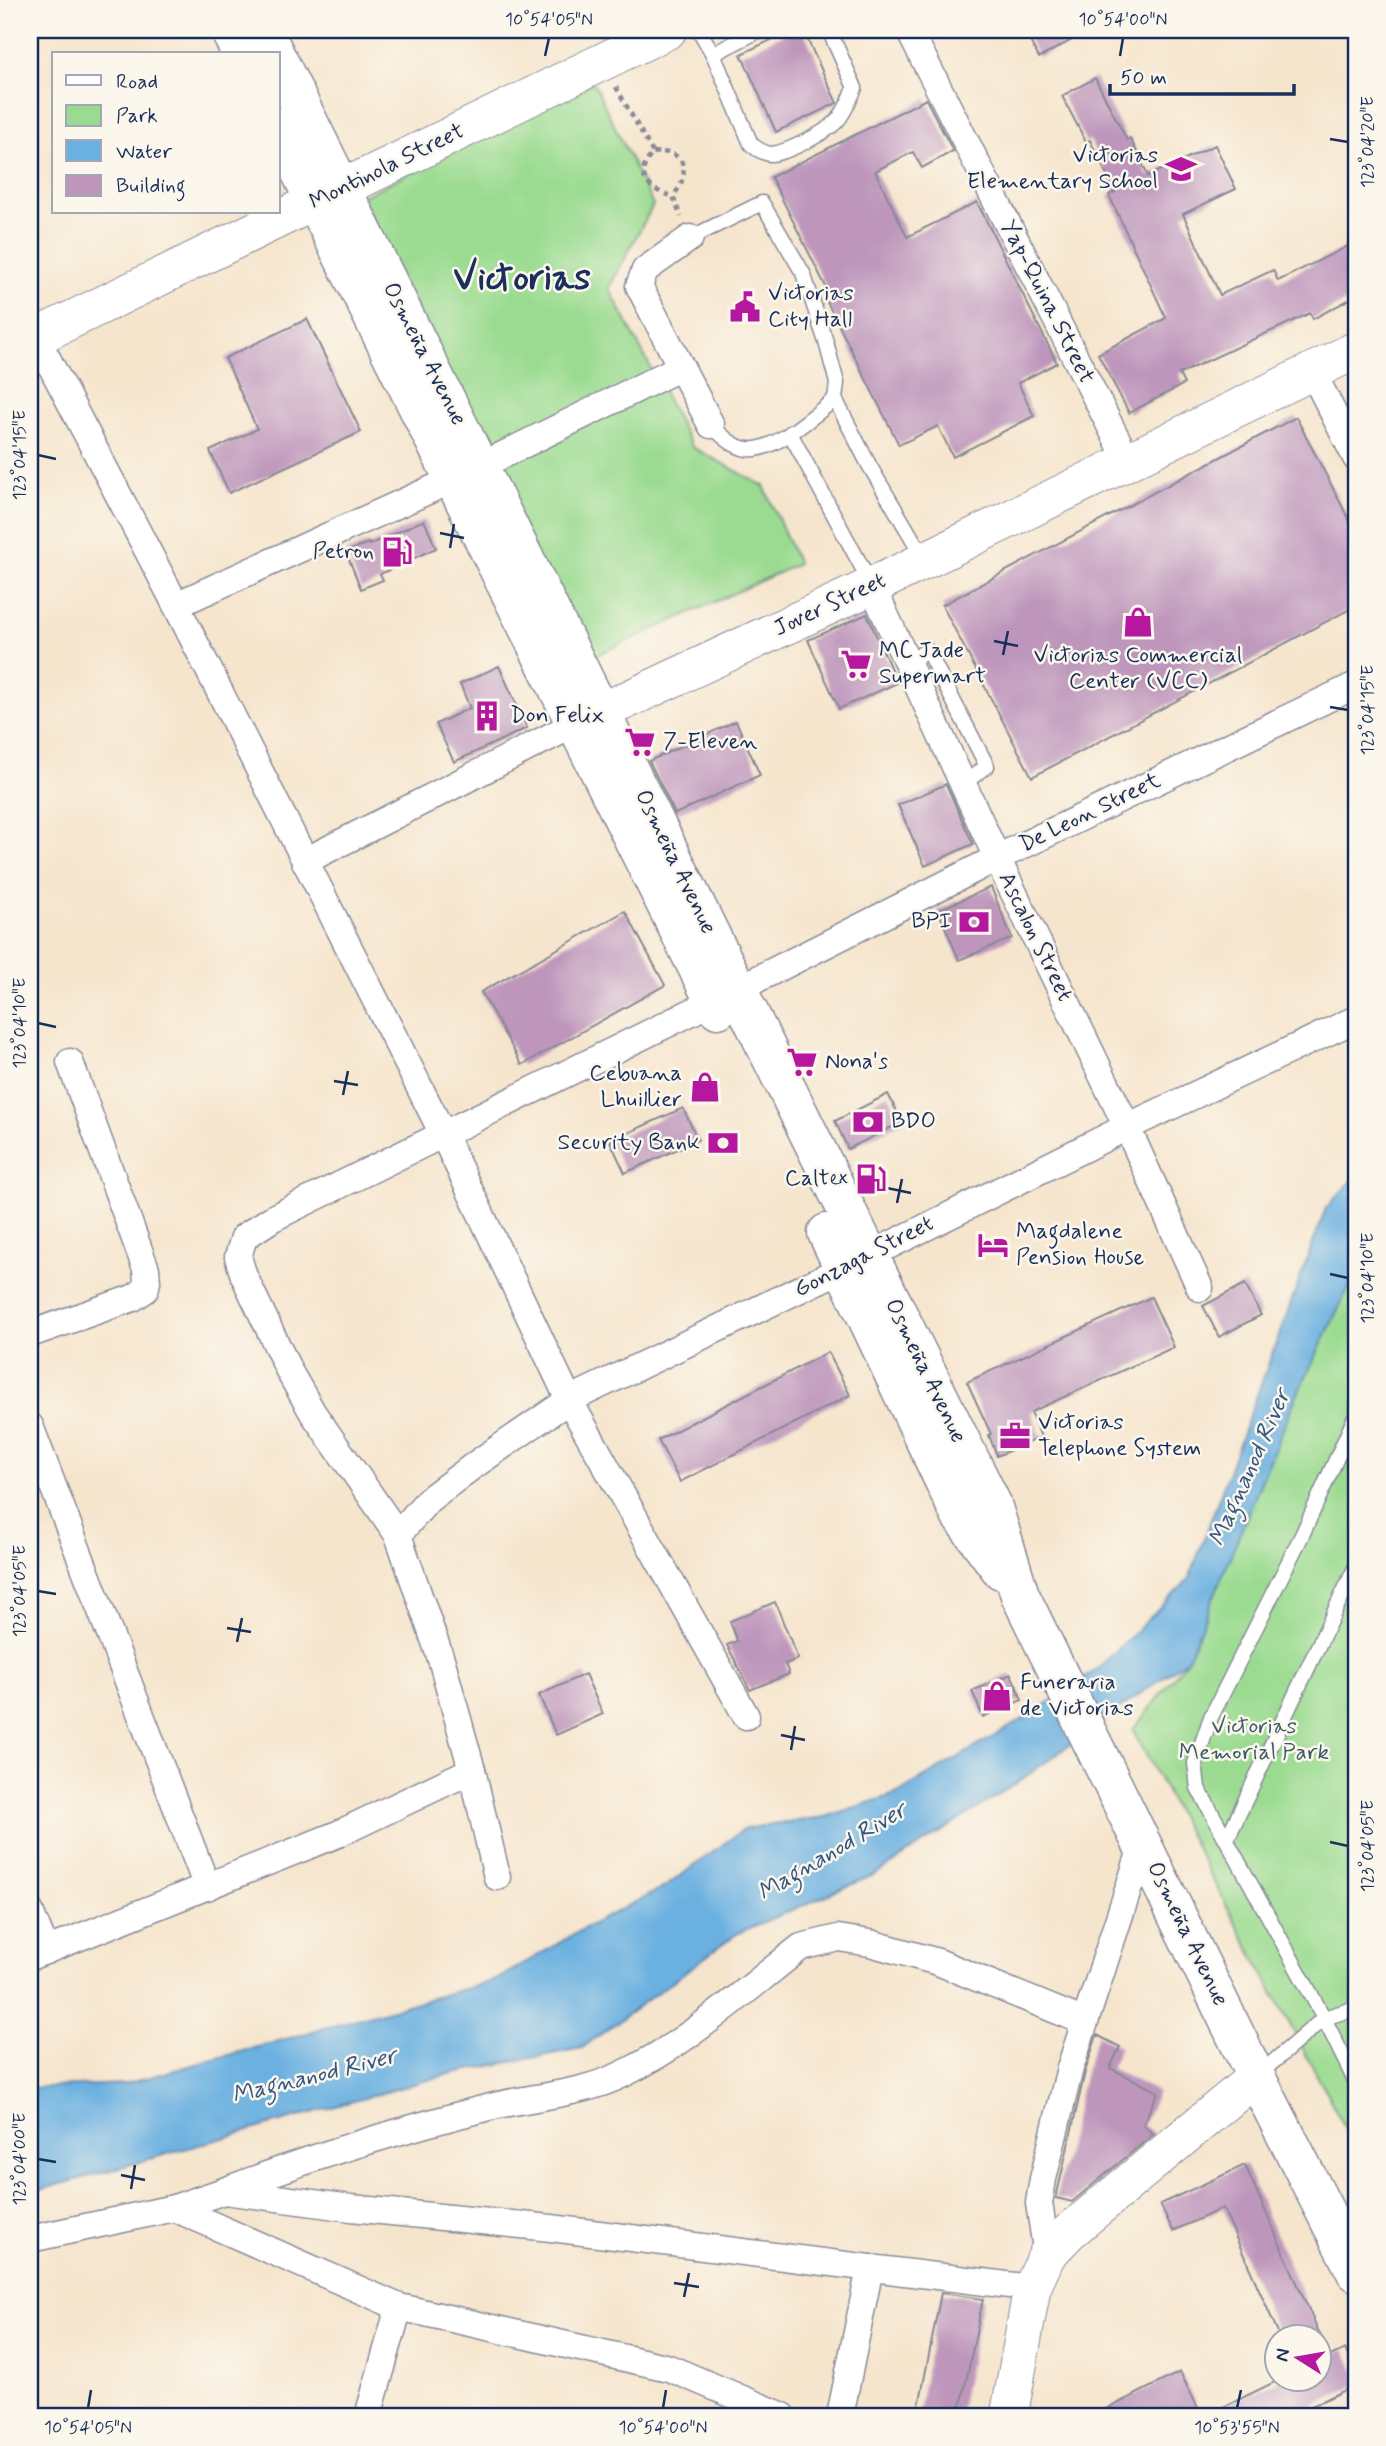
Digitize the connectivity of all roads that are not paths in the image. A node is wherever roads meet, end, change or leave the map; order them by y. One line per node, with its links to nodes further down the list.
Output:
1 (229, 30): 8 (main road)
2 (263, 30): 9 (main road)
3 (668, 30): 13 (street, Montinola Street)
4 (699, 30): 10 (lane)
5 (760, 30): 10 (lane)
6 (829, 30): 10 (lane)
7 (909, 30): 23 (street, Yap-Quina Street)
8 (241, 52)
9 (274, 52)
10 (713, 54)
11 (280, 65): 13 (main road, Osmeña Avenue)
12 (280, 130): 13 (main road, Osmeña Avenue)
13 (329, 196): 15 (street, Montinola Street); 24 (main road, Osmeña Avenue)
14 (690, 238): 17 (street); 19 (lane)
15 (33, 338): 27 (street)
16 (1356, 350): 18 (street, Jover Street)
17 (681, 367): 20 (street); 24 (street)
18 (1313, 373): 22 (street); 23 (street, Jover Street)
19 (835, 399): 21 (lane); 25 (lane)
20 (711, 425): 21 (lane)
21 (790, 433): 26 (lane)
22 (1356, 458)
23 (1128, 461): 25 (street, Jover Street)
24 (467, 473): 27 (street); 29 (main road, Osmeña Avenue)
25 (925, 560): 26 (street, Jover Street)
26 (872, 586): 29 (street, Jover Street); 30 (street, Ascalon Street)
27 (176, 605): 31 (street)
28 (1356, 685): 30 (street, De Leon Street)
29 (588, 718): 31 (street, Jover Street); 32 (main road, Osmeña Avenue)
30 (997, 858): 32 (street, De Leon Street); 35 (street, Ascalon Street)
31 (305, 861): 36 (street)
32 (725, 994): 36 (street, De Leon Street); 37 (main road, Osmeña Avenue)
33 (1356, 1019): 35 (street, Gonzaga Street)
34 (70, 1062): 39 (street)
35 (1128, 1127): 37 (street, Gonzaga Street); 38 (street, Ascalon Street)
36 (443, 1135): 40 (street); 43 (street, De Leon Street)
37 (856, 1262): 40 (street, Gonzaga Street); 48 (main road, Osmeña Avenue)
38 (1200, 1288)
39 (30, 1334)
40 (569, 1401): 43 (street, Gonzaga Street); 45 (street)
41 (1356, 1415): 47 (lane)
42 (30, 1426): 50 (street)
43 (398, 1535): 46 (street, De Leon Street)
44 (1356, 1566): 47 (lane)
45 (746, 1716)
46 (472, 1770): 49 (street, De Leon Street); 50 (street)
47 (1227, 1839): 54 (lane)
48 (1143, 1844): 55 (street); 56 (main road, Osmeña Avenue)
49 (496, 1877)
50 (207, 1887): 52 (street)
51 (30, 1911): 52 (street)
52 (38, 1954)
53 (1356, 2008): 54 (lane)
54 (1324, 2018): 56 (lane); 57 (lane)
55 (1085, 2022): 58 (street); 61 (street)
56 (1256, 2077): 61 (street); 63 (main road, Osmeña Avenue)
57 (1356, 2083)
58 (224, 2191): 59 (street); 62 (street)
59 (174, 2208): 60 (street); 65 (street)
60 (30, 2239)
61 (1047, 2255): 64 (street)
62 (870, 2268): 64 (street); 68 (street)
63 (1356, 2272)
64 (1032, 2288): 69 (street)
65 (399, 2307): 66 (street); 67 (street)
66 (372, 2416)
67 (783, 2416)
68 (840, 2416)
69 (1009, 2416)

